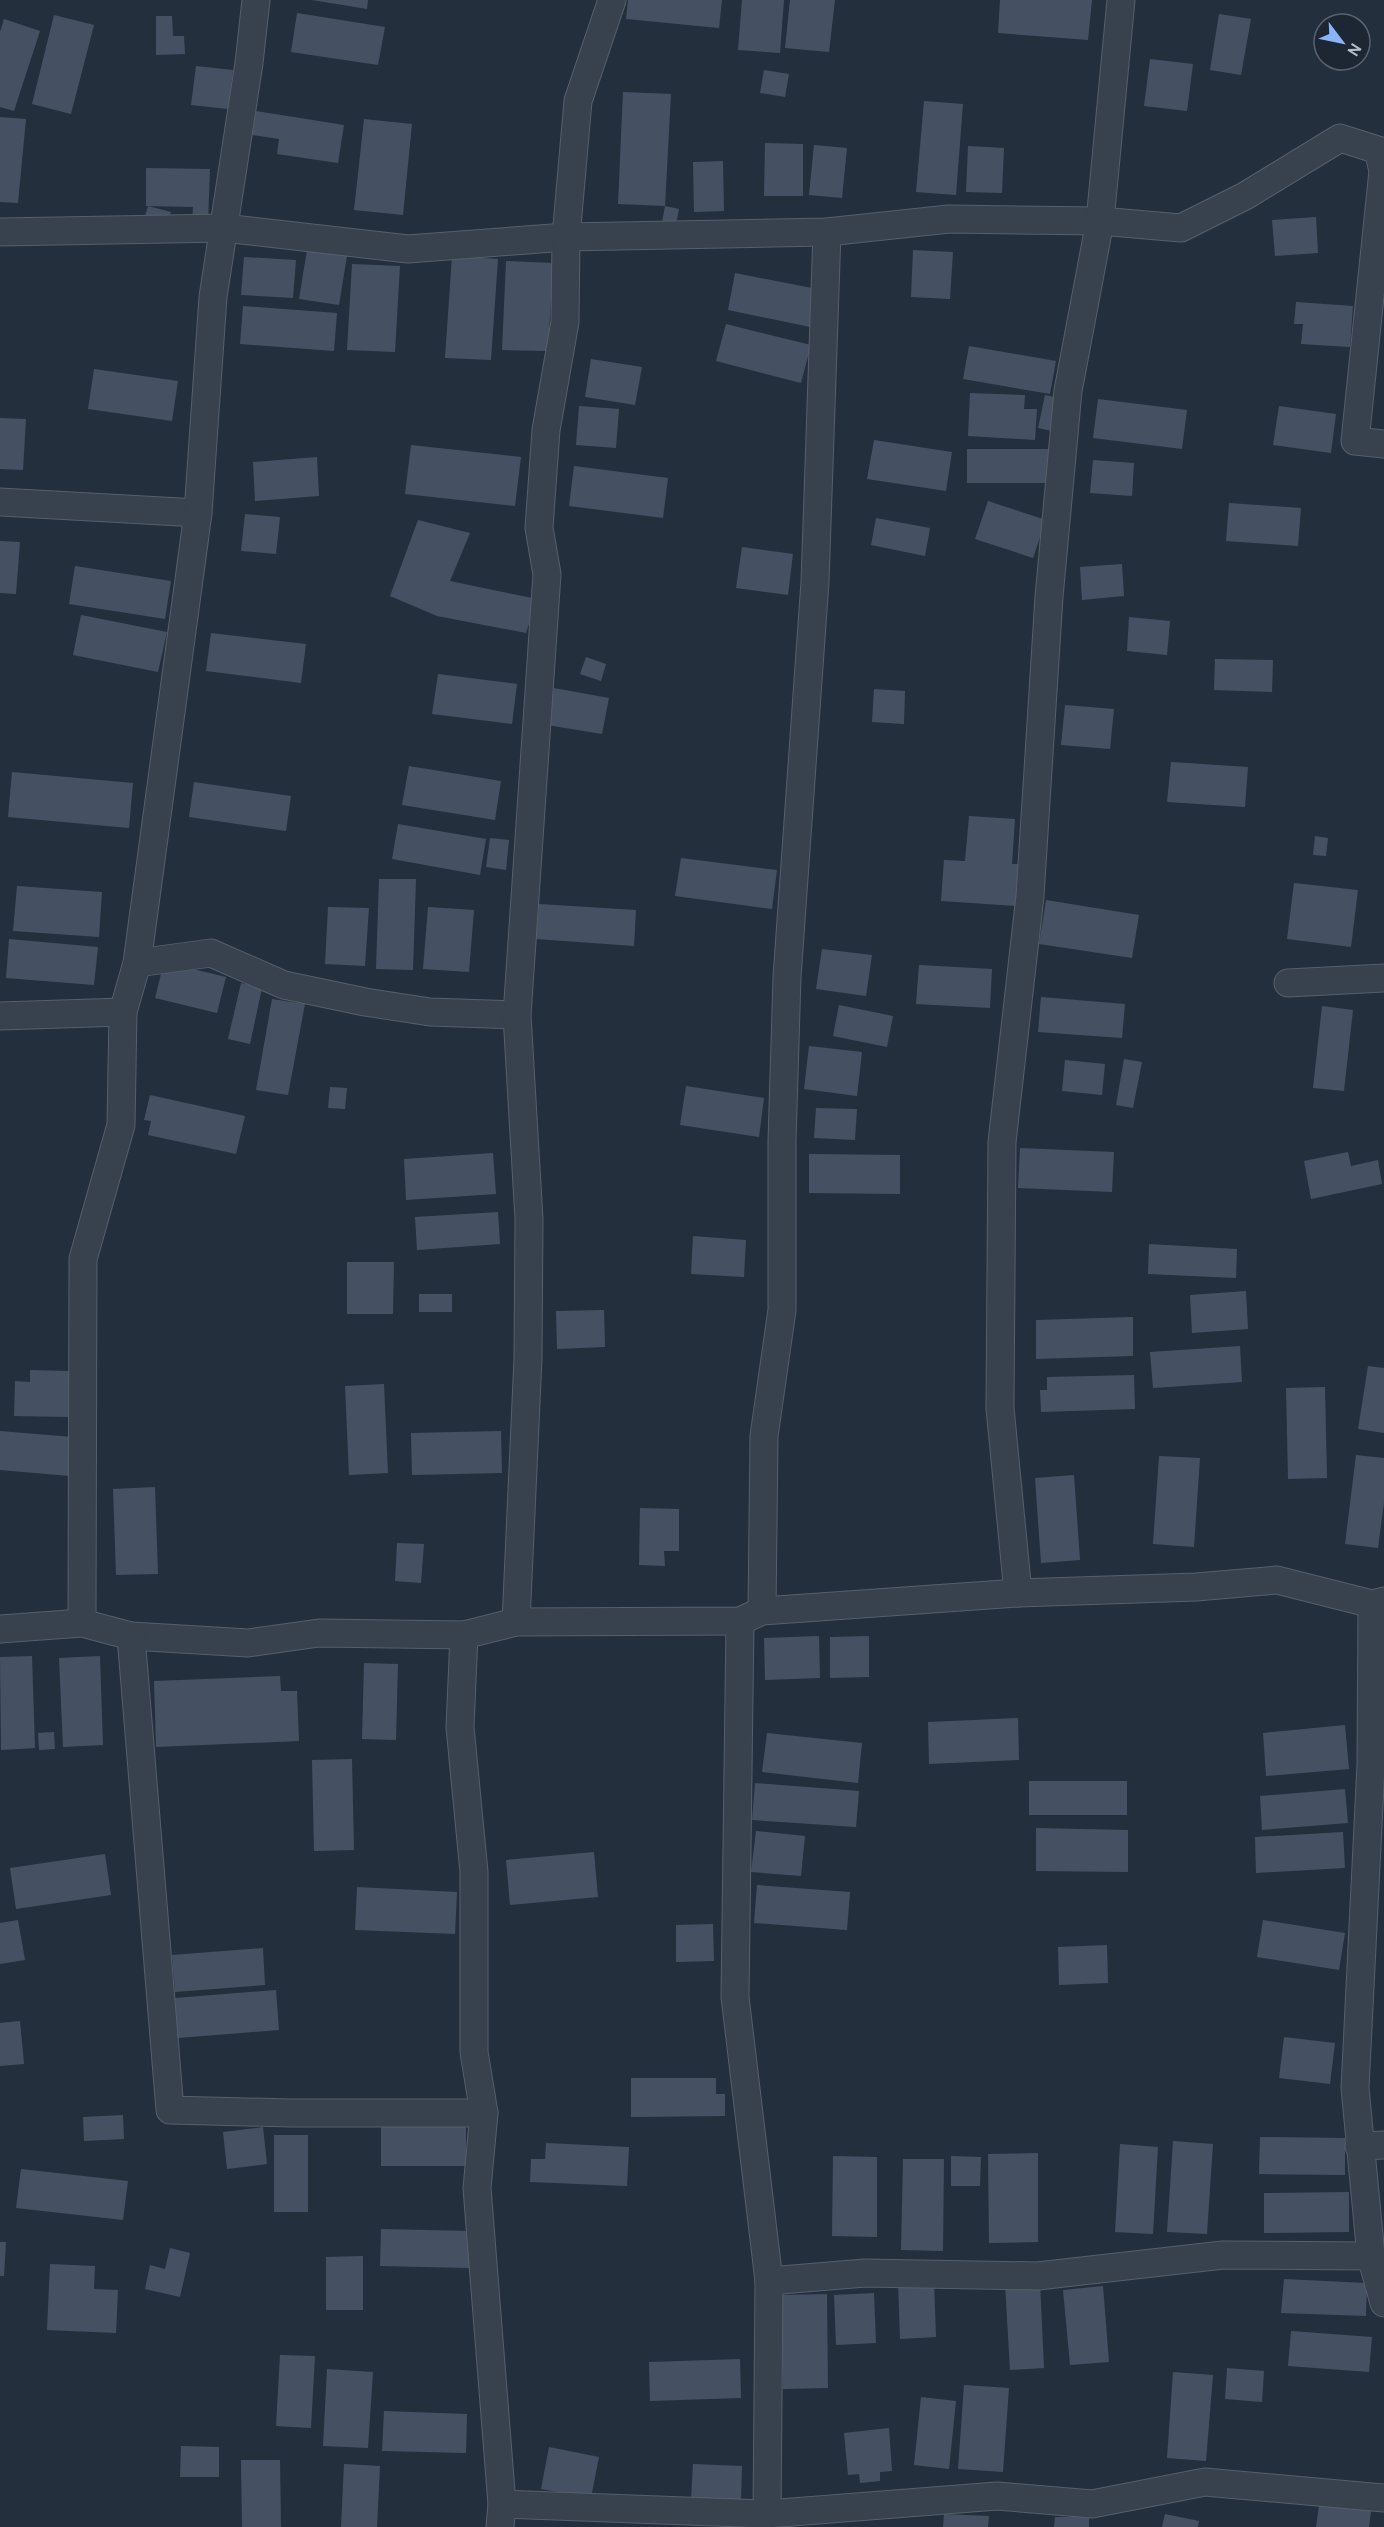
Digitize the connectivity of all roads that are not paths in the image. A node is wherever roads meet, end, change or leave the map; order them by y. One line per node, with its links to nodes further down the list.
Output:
1 (256, 0): 5 (street)
2 (612, 0): 8 (street)
3 (1121, 0): 4 (street)
4 (1100, 221): 7 (street); 9 (street); 18 (street)
5 (224, 228): 6 (street); 8 (street); 11 (street)
6 (0, 232)
7 (827, 232): 8 (street); 20 (street)
8 (566, 237): 16 (street)
9 (1384, 444)
10 (0, 502): 11 (street)
11 (198, 513): 12 (street)
12 (137, 963): 15 (street); 16 (street)
13 (1384, 978): 14 (street)
14 (1288, 983)
15 (123, 1012): 17 (street); 22 (street)
16 (517, 1015): 21 (street)
17 (0, 1016)
18 (1018, 1593): 19 (street); 20 (street)
19 (1378, 1602): 27 (street)
20 (751, 1616): 21 (street); 29 (street)
21 (516, 1622): 24 (street)
22 (82, 1623): 23 (street); 25 (street)
23 (0, 1629)
24 (465, 1635): 25 (street); 26 (street)
25 (131, 1636): 26 (street)
26 (484, 2113): 33 (street)
27 (1372, 2145): 28 (street)
28 (1371, 2256): 29 (street); 30 (street)
29 (769, 2281): 32 (street)
30 (1384, 2303)
31 (1384, 2498): 32 (street)
32 (767, 2514): 33 (street)
33 (501, 2516)

